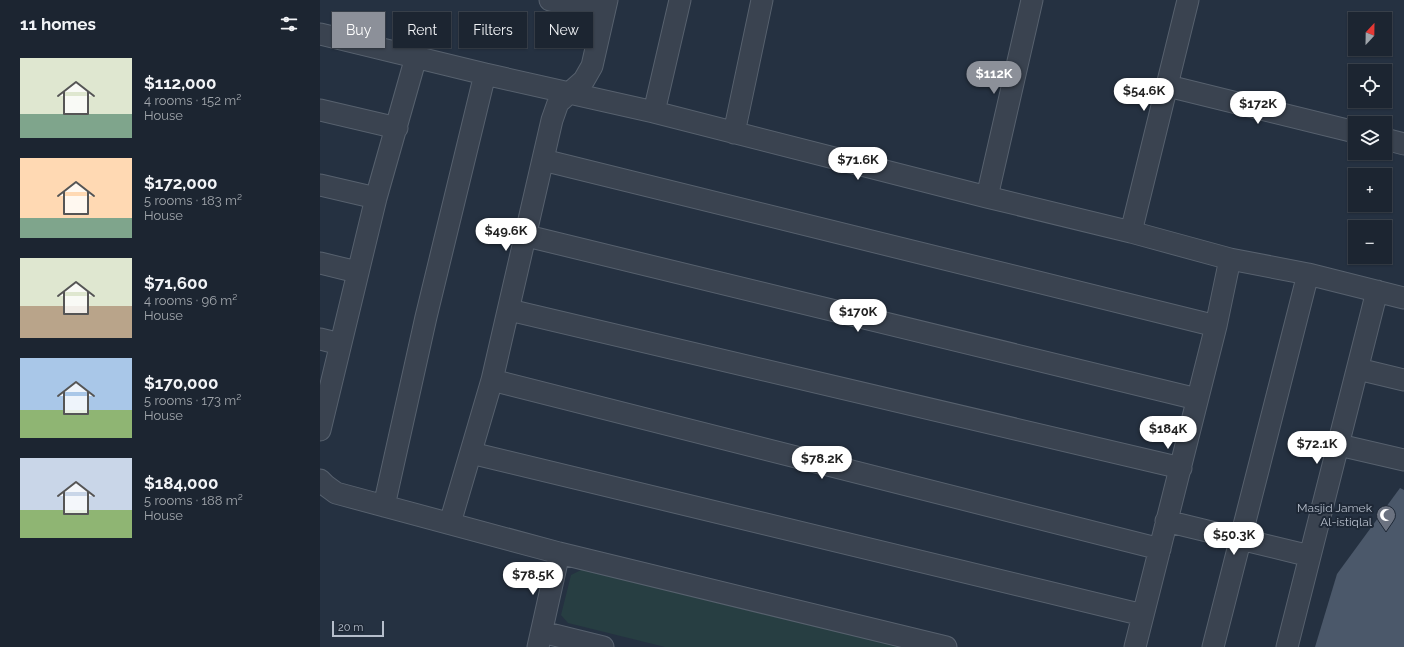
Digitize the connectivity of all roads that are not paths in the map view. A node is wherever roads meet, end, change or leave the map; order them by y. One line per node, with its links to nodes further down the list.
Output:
1 (550, 0): 6 (street)
2 (680, 0): 13 (street)
3 (762, 0): 16 (street)
4 (1032, 0): 21 (street)
5 (1188, 0): 10 (street)
6 (606, 6): 11 (street)
7 (320, 34): 8 (street)
8 (416, 57): 9 (street); 14 (street)
9 (485, 74): 11 (street); 44 (street)
10 (1168, 86): 15 (street); 23 (street)
11 (570, 92): 13 (street); 19 (street)
12 (320, 110): 14 (street)
13 (654, 112): 16 (street)
14 (397, 128): 22 (street)
15 (1348, 130)
16 (734, 133): 21 (street)
17 (1392, 141): 18 (street)
18 (1404, 144)
19 (543, 160): 24 (street); 32 (street)
20 (320, 184): 22 (street)
21 (987, 197): 23 (street)
22 (376, 198): 27 (street)
23 (1131, 232): 25 (street)
24 (526, 236): 31 (street); 37 (street)
25 (1230, 259): 28 (street); 32 (street)
26 (320, 263): 27 (street)
27 (357, 272): 33 (street)
28 (1308, 274): 29 (street); 47 (street)
29 (1377, 291): 30 (street); 34 (street)
30 (1404, 298)
31 (509, 310): 35 (street); 42 (street)
32 (1216, 326): 37 (street)
33 (330, 341): 38 (street)
34 (1358, 369): 36 (street); 39 (street)
35 (492, 380): 40 (street); 48 (street)
36 (1404, 380)
37 (1197, 399): 42 (street)
38 (320, 430)
39 (1339, 446): 41 (street); 50 (street)
40 (471, 453): 46 (street); 51 (street)
41 (1404, 460)
42 (1181, 468): 45 (street)
43 (320, 480): 44 (street)
44 (384, 506): 46 (street)
45 (1166, 521): 47 (street); 48 (street)
46 (450, 523): 49 (street)
47 (1241, 540): 50 (street); 57 (street)
48 (1160, 549): 51 (street)
49 (559, 553): 52 (street); 55 (street)
50 (1310, 556): 58 (street)
51 (1143, 615): 56 (street)
52 (540, 640): 53 (street)
53 (571, 643): 54 (street)
54 (603, 647)
55 (946, 647)
56 (1135, 647)
57 (1213, 647)
58 (1287, 647)

